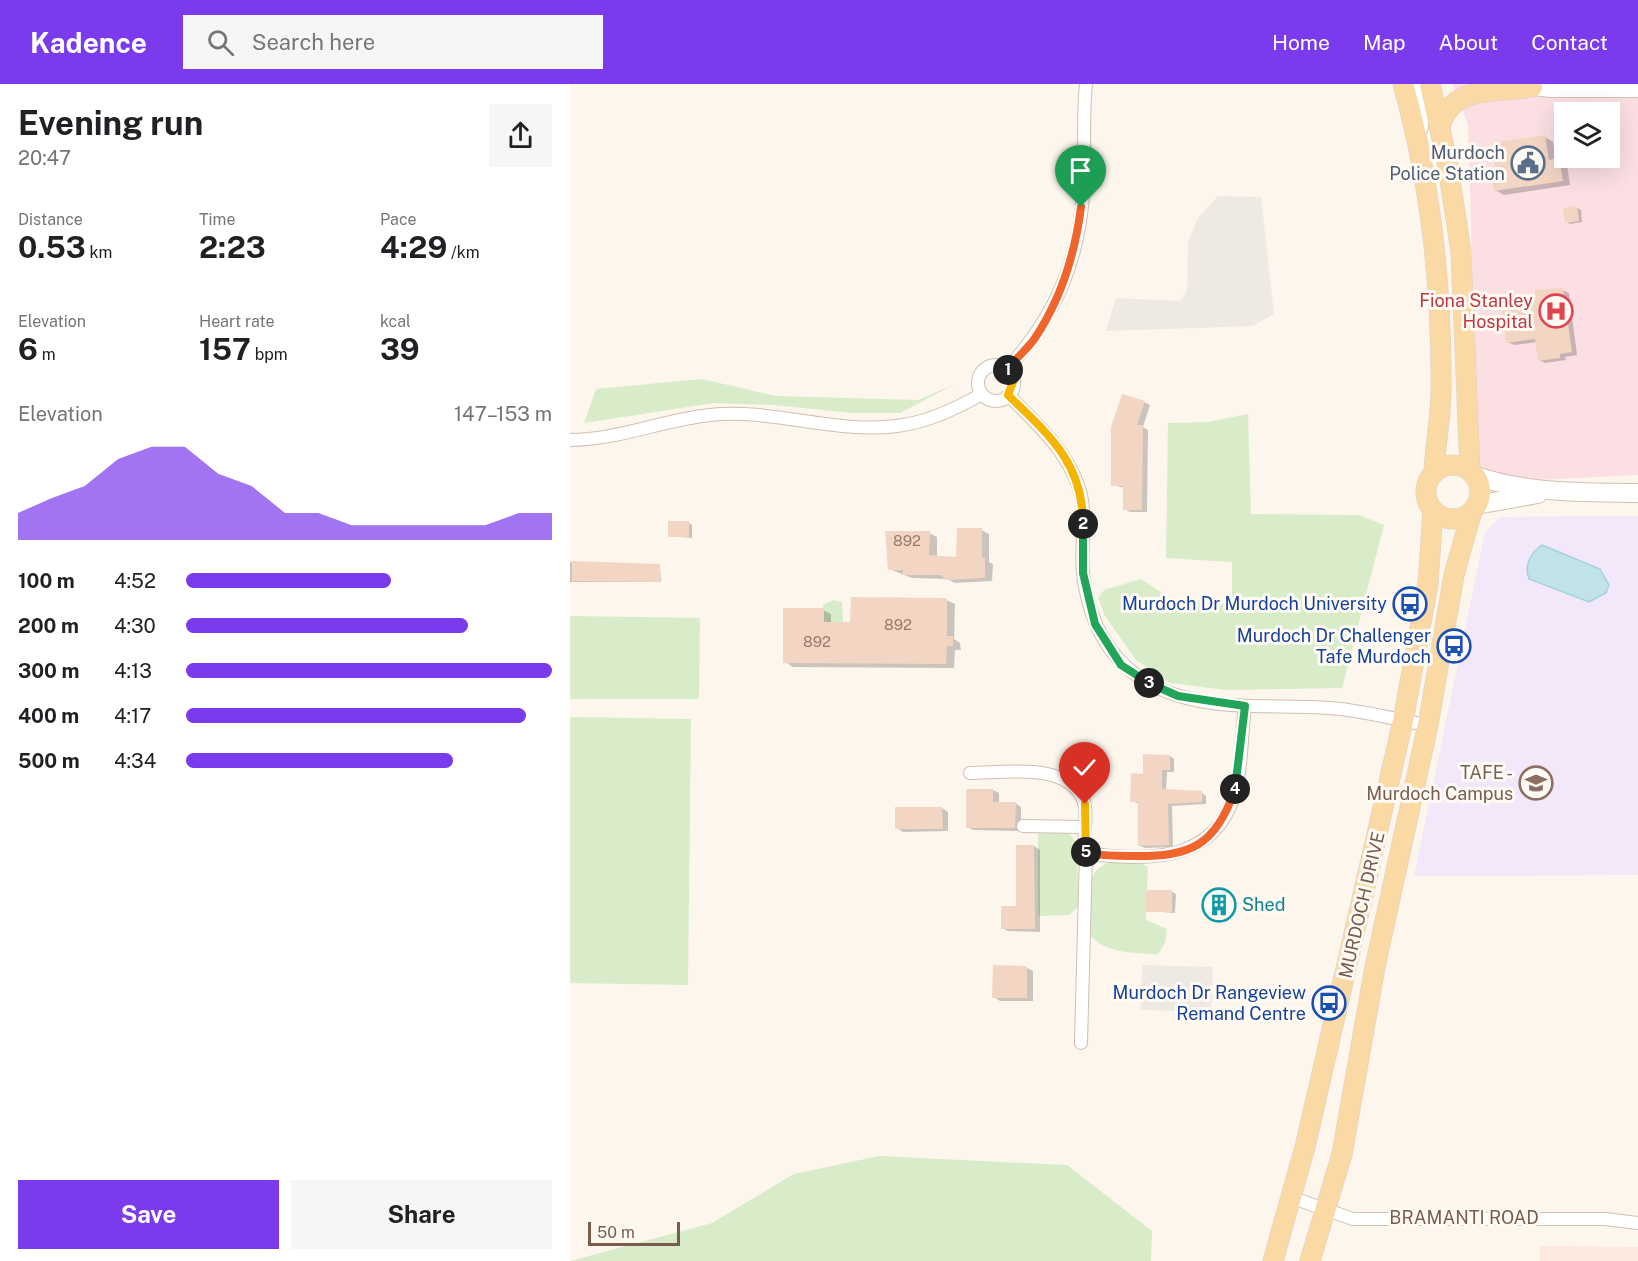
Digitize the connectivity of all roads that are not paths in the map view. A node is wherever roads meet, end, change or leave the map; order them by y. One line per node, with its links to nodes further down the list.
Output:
1 (1086, 84): 12 (street)
2 (1403, 84): 9 (main road, MURDOCH DRIVE)
3 (1422, 84): 9 (street)
4 (1430, 84): 8 (main road, MURDOCH DRIVE)
5 (1525, 85): 6 (street); 8 (main road)
6 (1569, 86): 7 (street)
7 (1638, 88)
8 (1440, 127): 10 (main road, MURDOCH DRIVE)
9 (1420, 158): 11 (main road, MURDOCH DRIVE)
10 (1463, 283): 11 (main road); 17 (main road, MURDOCH DRIVE)
11 (1438, 285): 16 (main road, MURDOCH DRIVE)
12 (1007, 369): 13 (street); 14 (street)
13 (982, 394): 14 (street); 15 (street)
14 (1008, 395): 22 (street)
15 (570, 440)
16 (1434, 473): 17 (main road); 21 (main road, MURDOCH DRIVE)
17 (1472, 473): 18 (street); 20 (main road, MURDOCH DRIVE)
18 (1549, 492): 19 (street); 20 (street)
19 (1638, 493)
20 (1474, 508): 21 (main road); 24 (main road, MURDOCH DRIVE)
21 (1433, 510): 23 (main road, MURDOCH DRIVE)
22 (1245, 706): 23 (street); 28 (street)
23 (1403, 721): 24 (street); 30 (main road, MURDOCH DRIVE)
24 (1428, 725): 31 (main road, MURDOCH DRIVE)
25 (970, 773): 27 (street)
26 (1023, 826): 27 (street)
27 (1084, 827): 28 (street)
28 (1086, 853): 29 (street)
29 (1081, 1043)
30 (1293, 1198): 31 (street, BRAMANTI ROAD); 33 (main road, MURDOCH DRIVE)
31 (1327, 1208): 32 (street, BRAMANTI ROAD); 34 (main road, MURDOCH DRIVE)
32 (1638, 1223)
33 (1273, 1261)
34 (1310, 1261)

